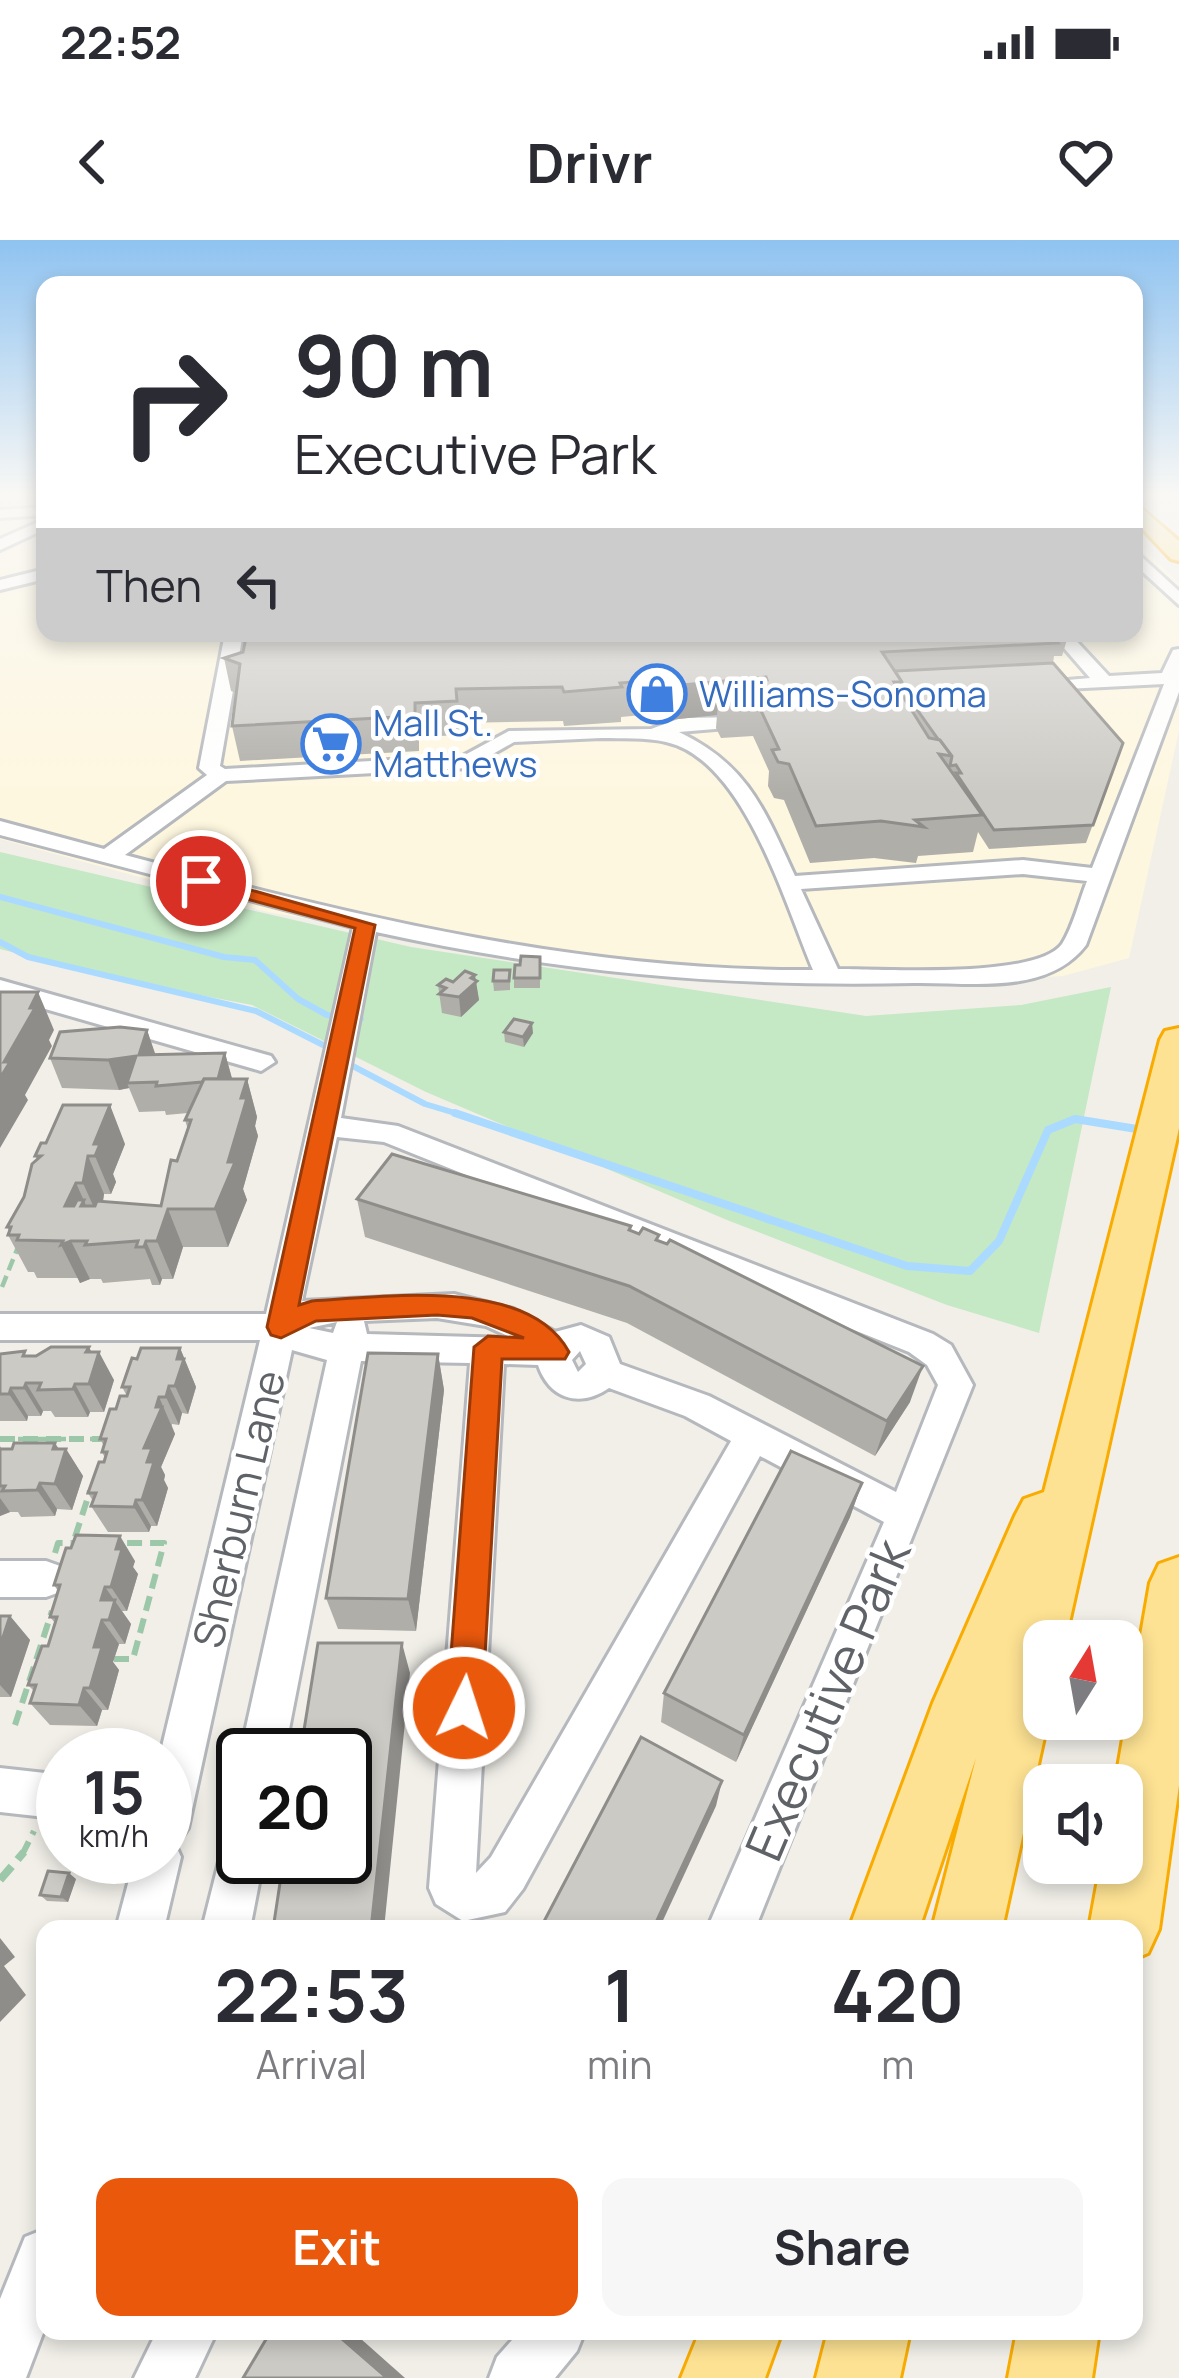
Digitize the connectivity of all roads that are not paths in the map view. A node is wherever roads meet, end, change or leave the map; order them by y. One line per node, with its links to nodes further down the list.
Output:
1 (232, 642): 9 (street)
2 (1068, 642): 5 (street)
3 (1179, 654): 4 (street)
4 (1177, 678): 5 (street); 12 (street)
5 (1106, 682): 6 (street)
6 (1052, 686)
7 (739, 722): 8 (street)
8 (655, 734): 9 (street); 13 (street)
9 (221, 775): 11 (street)
10 (0, 828): 11 (street)
11 (108, 857): 14 (street)
12 (1098, 876): 13 (street); 15 (street)
13 (788, 884): 15 (street)
14 (365, 925): 15 (street); 19 (street, Sherburn Lane)
15 (830, 977)
16 (4, 996): 18 (street)
17 (1179, 1040): 25 (highway)
18 (261, 1062)
19 (326, 1126): 21 (street, Sherburn Lane); 27 (street)
20 (0, 1327): 21 (street, Executive Park)
21 (281, 1327): 22 (street, Executive Park); 31 (street, Sherburn Lane)
22 (351, 1327): 23 (street, Executive Park); 24 (street, Executive Park); 32 (street)
23 (488, 1347): 24 (street, Executive Park); 26 (street)
24 (555, 1352): 26 (street, Executive Park)
25 (1099, 1384): 40 (highway); 41 (highway)
26 (753, 1435): 27 (street, Executive Park)
27 (906, 1515): 39 (street, Executive Park)
28 (0, 1579): 30 (street)
29 (1179, 1583): 42 (highway)
30 (49, 1595)
31 (187, 1728)
32 (268, 1728)
33 (0, 1790): 34 (street)
34 (36, 1794)
35 (151, 1884): 37 (street)
36 (235, 1884): 38 (street)
37 (142, 1920)
38 (228, 1920)
39 (735, 1920)
40 (887, 1920)
41 (969, 1920)
42 (1125, 1920)
43 (36, 2279): 49 (street)
44 (184, 2340): 50 (street)
45 (550, 2340): 51 (street)
46 (738, 2340): 52 (highway)
47 (867, 2340): 53 (highway)
48 (1056, 2340): 54 (highway)
49 (0, 2369)
50 (163, 2378)
51 (518, 2378)
52 (723, 2378)
53 (858, 2378)
54 (1050, 2378)

